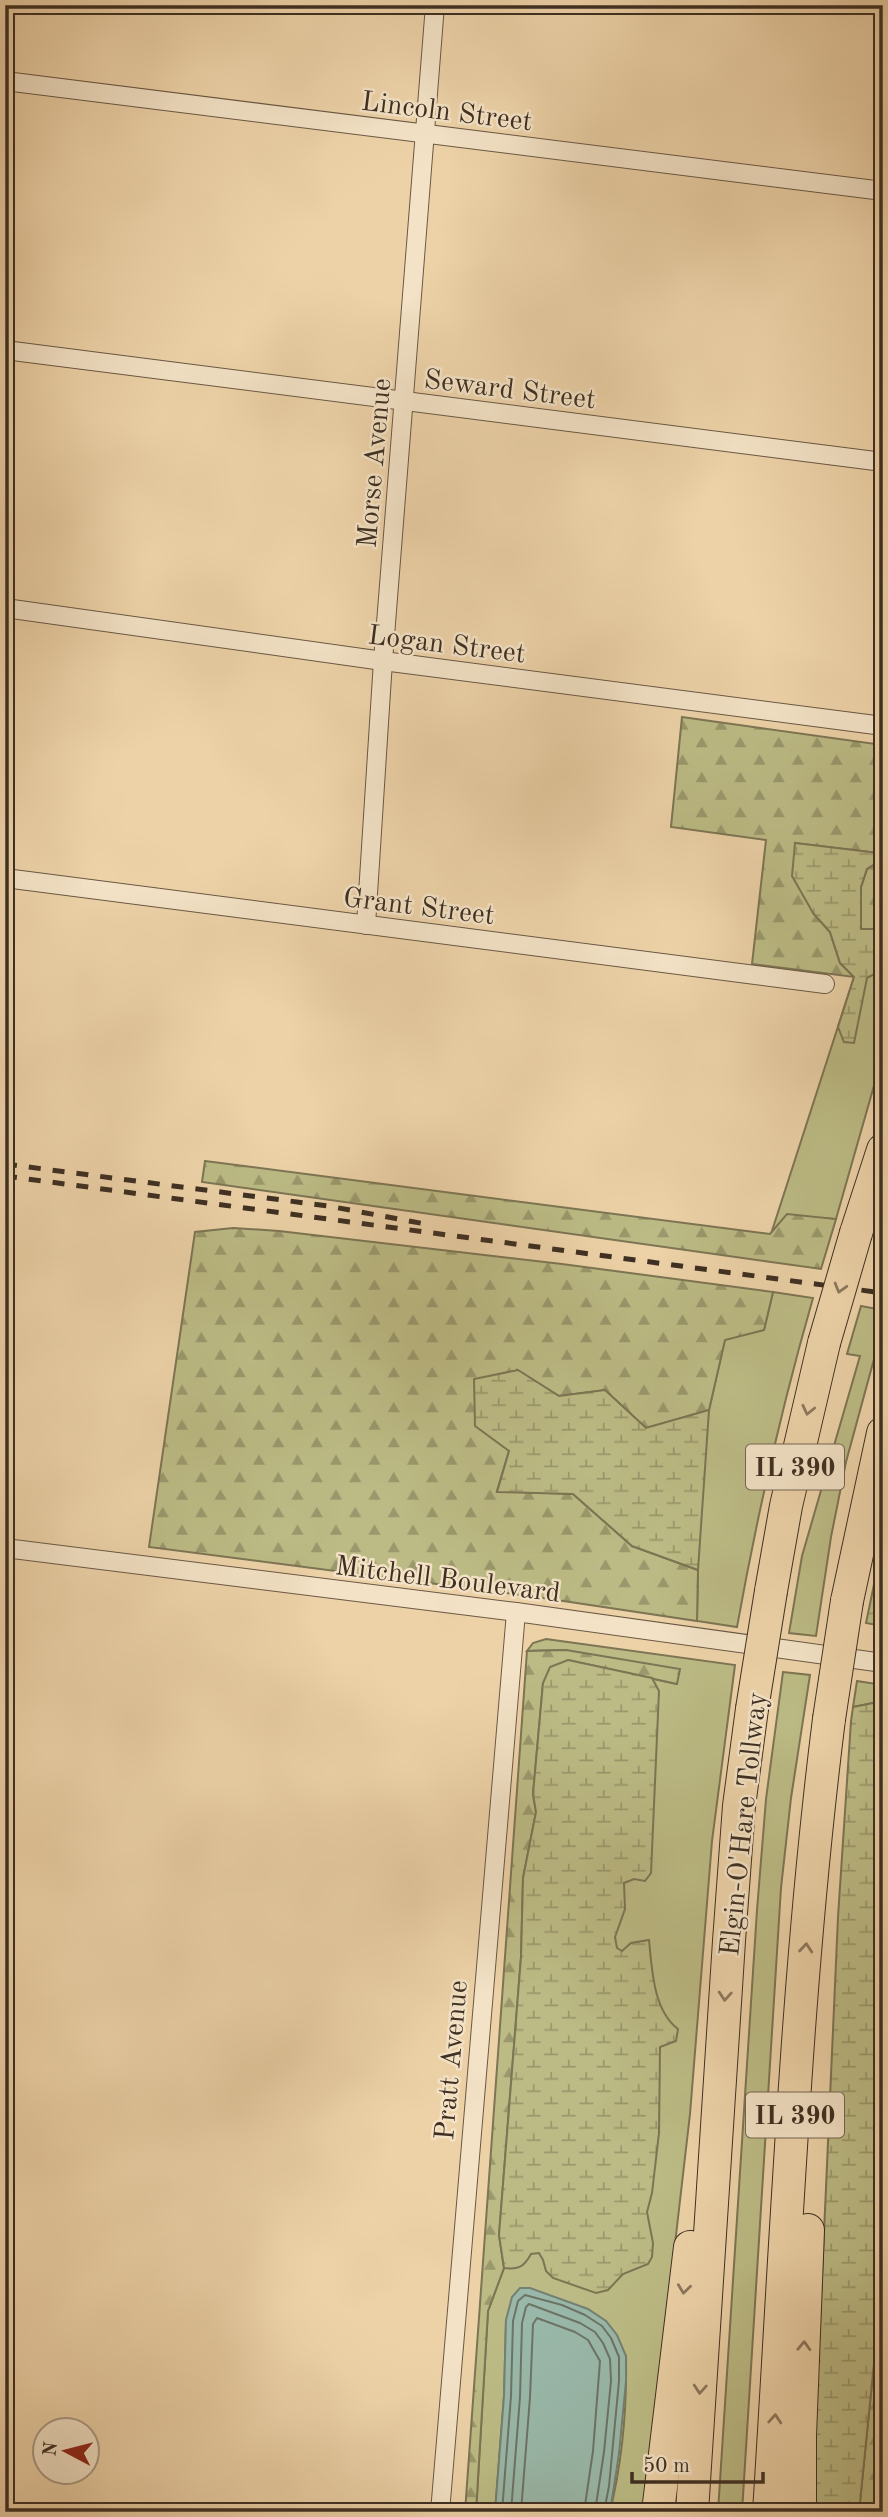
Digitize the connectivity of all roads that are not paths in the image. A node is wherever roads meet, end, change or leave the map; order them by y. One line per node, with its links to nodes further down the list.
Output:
1 (435, 5): 3 (street, Morse Avenue)
2 (5, 80): 3 (street, Lincoln Street)
3 (426, 134): 4 (street, Lincoln Street); 6 (street, Morse Avenue)
4 (883, 191)
5 (5, 350): 6 (street, Seward Street)
6 (405, 401): 7 (street, Seward Street); 9 (street, Morse Avenue)
7 (883, 462)
8 (5, 608): 9 (street, Logan Street)
9 (383, 662): 10 (street, Logan Street); 12 (street, Morse Avenue)
10 (883, 726)
11 (5, 878): 12 (street, Grant Street)
12 (366, 925): 13 (street, Grant Street)
13 (825, 984)
14 (883, 1150): 20 (highway, Elgin-O'Hare Tollway / IL 390, one-way to 20, bridge)
15 (883, 1433): 19 (highway, IL 390, one-way to 15, bridge)
16 (5, 1548): 17 (street, Mitchell Boulevard)
17 (516, 1612): 18 (street, Mitchell Boulevard); 21 (street, Pratt Avenue)
18 (883, 1663)
19 (803, 1983): 24 (highway, IL 390, one-way to 19); 25 (highway, one-way to 19)
20 (722, 2052): 22 (highway, one-way to 22); 23 (highway, Elgin-O'Hare Tollway / IL 390, one-way to 23)
21 (440, 2512)
22 (658, 2512)
23 (692, 2512)
24 (769, 2512)
25 (800, 2512)

